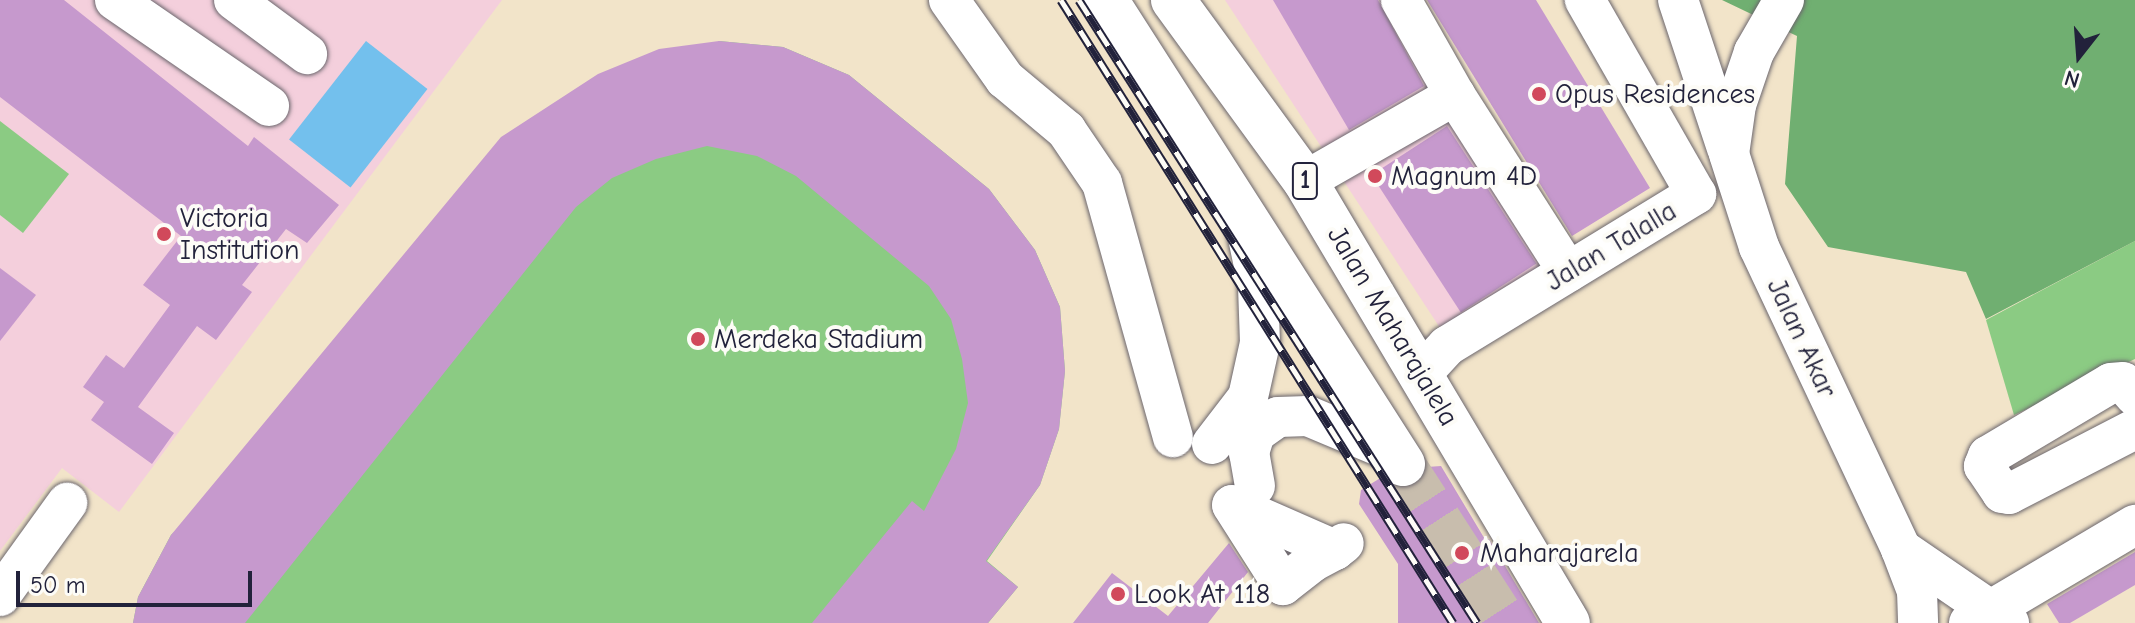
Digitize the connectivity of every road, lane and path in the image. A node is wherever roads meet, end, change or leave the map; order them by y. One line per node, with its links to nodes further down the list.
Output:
1 (115, 0): 12 (street)
2 (234, 0): 10 (street)
3 (949, 0): 20 (street)
4 (1106, 0): 15 (highway)
5 (1173, 0): 14 (highway, Jalan Maharajalela / 1)
6 (1401, 0): 11 (street)
7 (1585, 0): 16 (street, Jalan Talalla)
8 (1678, 0): 13 (street)
9 (1784, 0): 13 (street, Jalan Akar)
10 (307, 54)
11 (1455, 95): 14 (street); 16 (street)
12 (269, 106)
13 (1729, 154): 26 (street, Jalan Akar)
14 (1305, 181): 17 (highway, Jalan Maharajalela / 1)
15 (1244, 219): 21 (street); 22 (highway)
16 (1568, 272): 17 (street, Jalan Talalla)
17 (1422, 373): 29 (highway, Jalan Maharajalela / 1)
18 (2135, 396): 19 (street)
19 (2135, 429)
20 (1173, 437)
21 (1232, 439): 22 (street); 23 (street)
22 (1400, 458)
23 (1255, 486)
24 (67, 503): 27 (street)
25 (2135, 525): 28 (street)
26 (1901, 549): 28 (street, Jalan Akar); 30 (street)
27 (0, 596)
28 (1989, 619)
29 (1568, 623)
30 (1918, 623)

